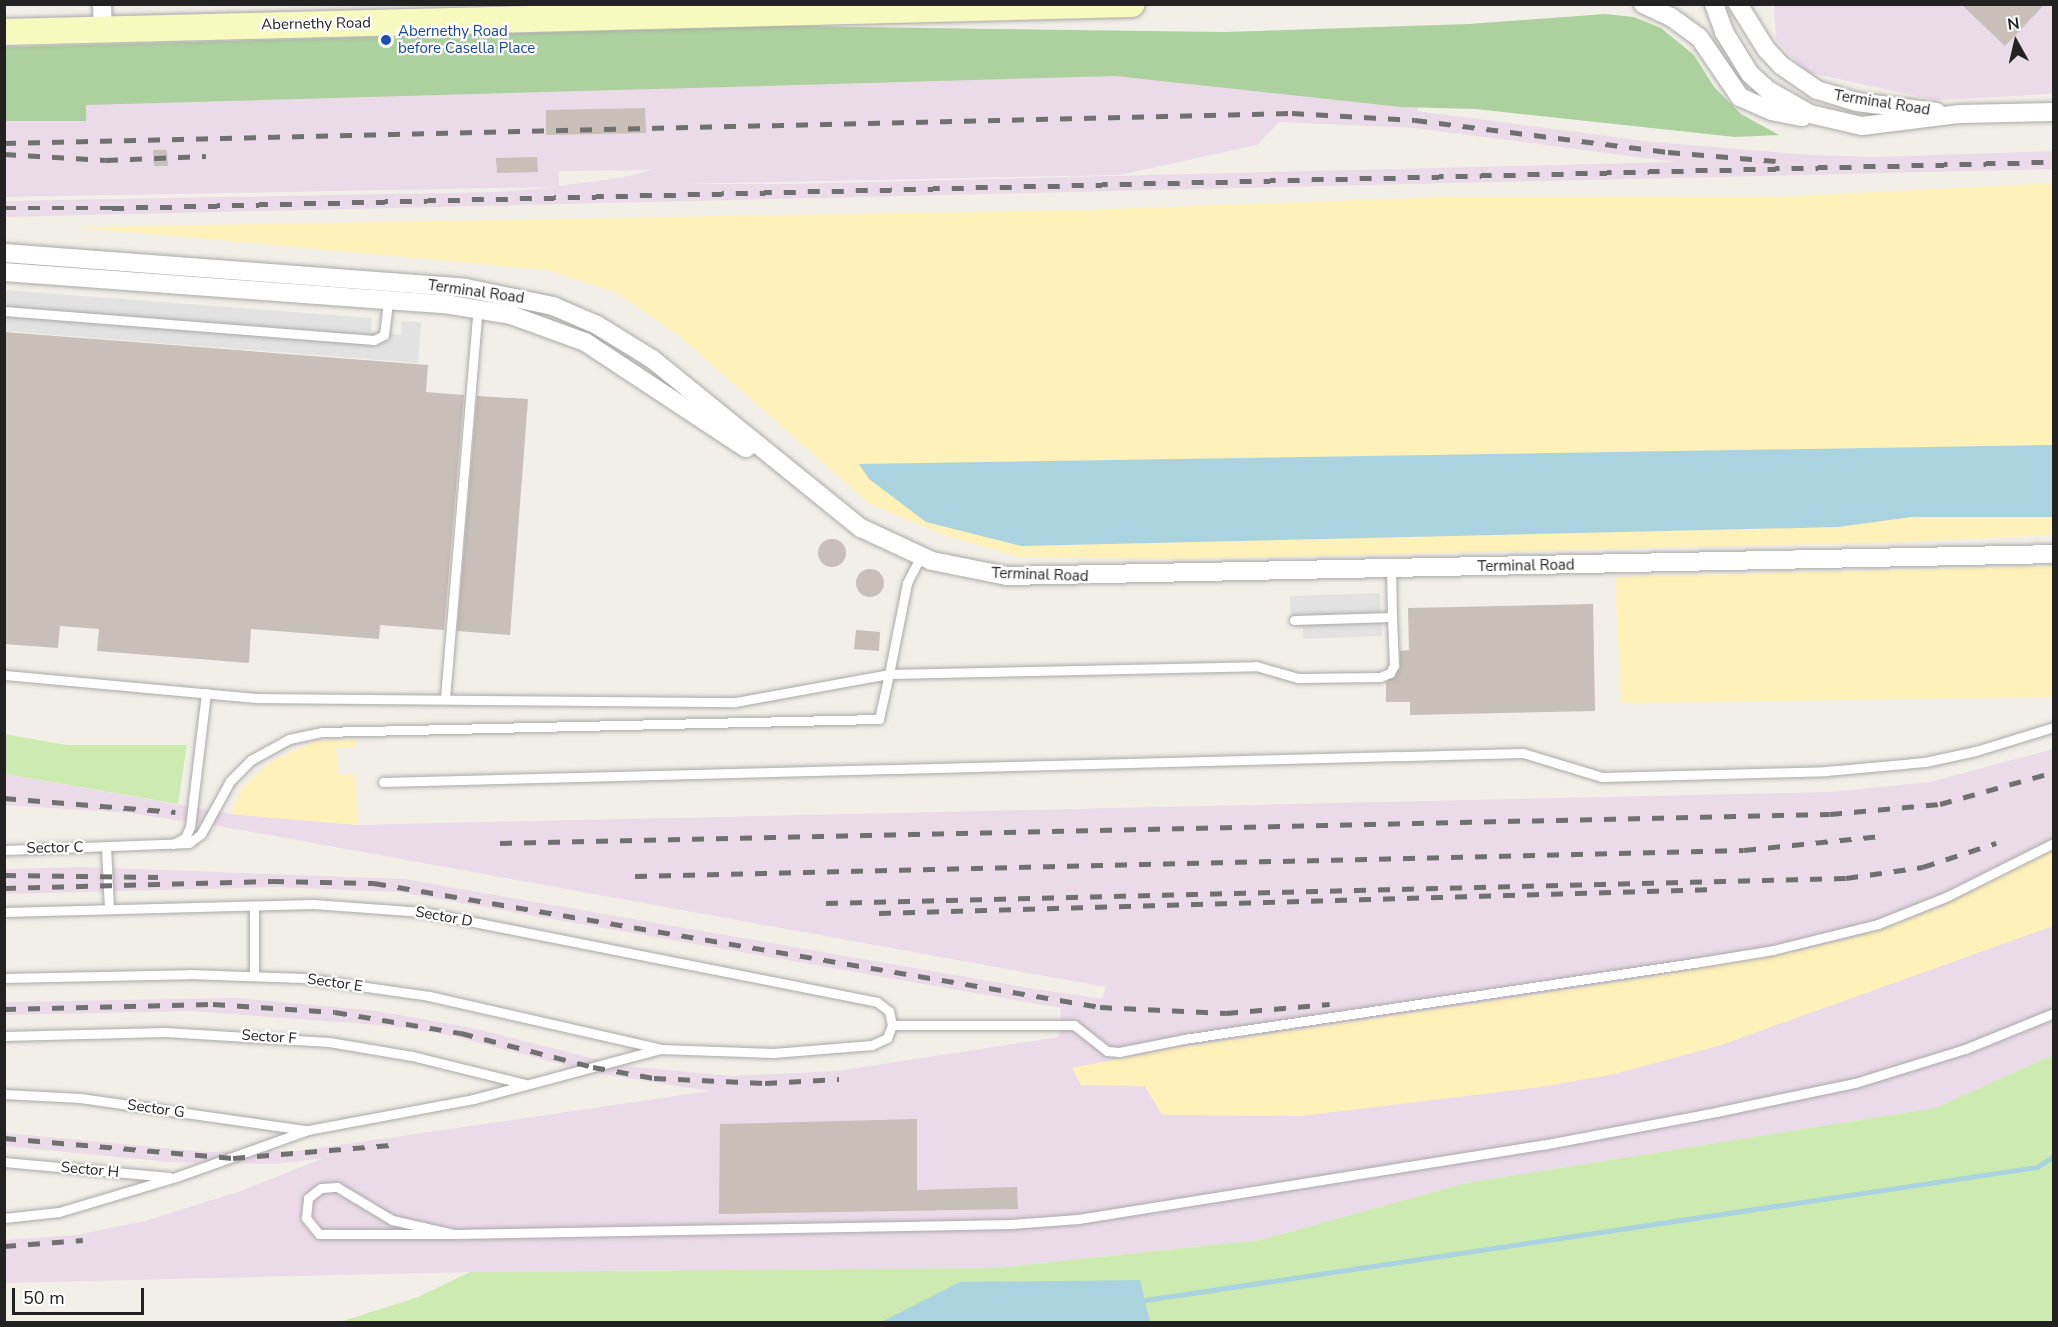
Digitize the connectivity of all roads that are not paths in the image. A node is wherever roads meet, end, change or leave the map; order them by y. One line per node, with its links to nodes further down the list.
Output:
1 (1132, 4): 5 (main road, Abernethy Road)
2 (1643, 4): 11 (street)
3 (1714, 4): 11 (street, Terminal Road)
4 (1738, 4): 6 (street, Terminal Road)
5 (597, 11): 7 (main road, Abernethy Road)
6 (1747, 13): 10 (street, Terminal Road)
7 (103, 17): 8 (main road, Abernethy Road)
8 (4, 32)
9 (2054, 112): 10 (street, Terminal Road)
10 (1960, 114): 11 (street, Terminal Road)
11 (1843, 124)
12 (4, 252): 17 (street, Terminal Road)
13 (4, 272): 14 (street)
14 (388, 300): 15 (street); 16 (lane)
15 (478, 308): 17 (street); 26 (lane)
16 (4, 311)
17 (831, 507): 19 (street, Terminal Road)
18 (2054, 554): 20 (street, Terminal Road)
19 (920, 557): 20 (street, Terminal Road); 23 (lane)
20 (1391, 570): 21 (lane)
21 (1392, 617): 22 (lane); 23 (lane)
22 (1294, 620)
23 (889, 674): 26 (lane); 30 (lane, Sector C)
24 (4, 675): 25 (lane)
25 (206, 693): 26 (lane); 30 (lane)
26 (445, 698)
27 (2054, 727): 28 (lane)
28 (383, 782)
29 (2054, 843): 39 (lane)
30 (160, 846): 31 (lane, Sector C)
31 (106, 847): 32 (lane, Sector C); 34 (lane)
32 (4, 850)
33 (254, 906): 34 (lane, Sector D); 36 (lane); 39 (lane, Sector D)
34 (109, 909): 35 (lane, Sector D)
35 (4, 912)
36 (254, 976): 37 (lane, Sector E); 41 (lane, Sector E)
37 (4, 978)
38 (2054, 1013): 48 (lane)
39 (892, 1025): 41 (lane)
40 (4, 1036): 42 (lane, Sector F)
41 (660, 1049): 42 (lane)
42 (528, 1085): 44 (lane)
43 (4, 1094): 44 (lane, Sector G)
44 (308, 1130): 46 (lane)
45 (4, 1162): 46 (lane, Sector H)
46 (176, 1178): 47 (lane)
47 (4, 1218)
48 (454, 1234): 48 (lane)

